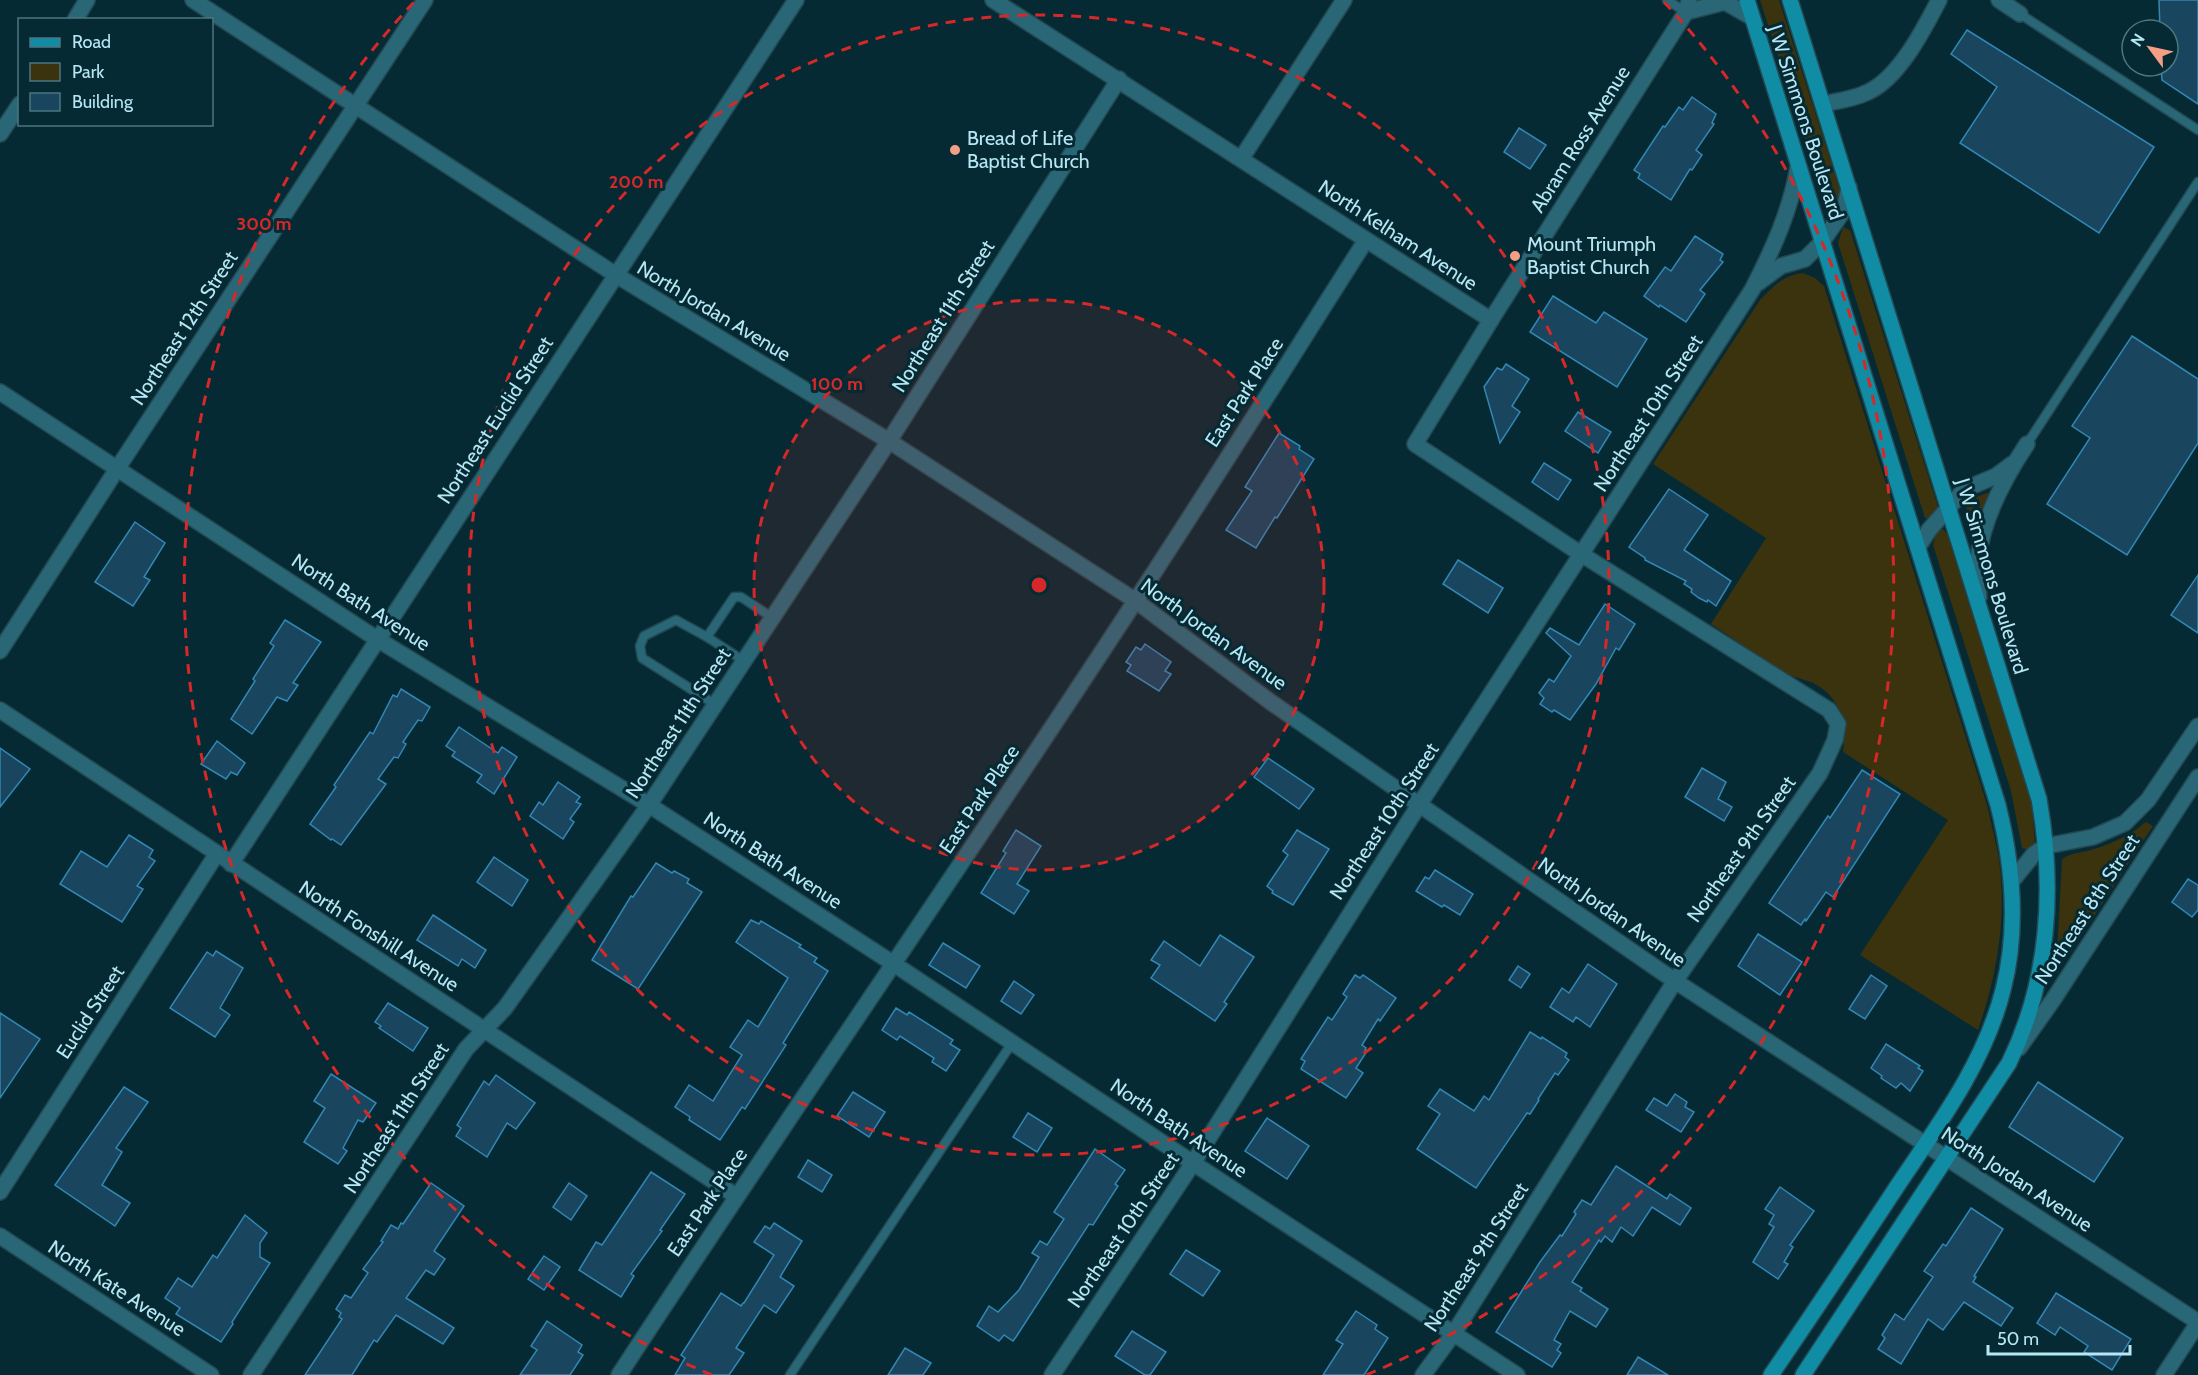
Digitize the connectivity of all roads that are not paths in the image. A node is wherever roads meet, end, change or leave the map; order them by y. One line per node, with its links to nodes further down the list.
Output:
1 (87, 0): 15 (street)
2 (193, 0): 18 (street, North Jordan Avenue)
3 (425, 0): 18 (street, Northeast 12th Street)
4 (796, 0): 28 (street, Northeast Euclid Street)
5 (1344, 0): 22 (street)
6 (1667, 0): 12 (lane)
7 (1747, 0): 14 (main road, J W Simmons Boulevard)
8 (1790, 0): 17 (main road, J W Simmons Boulevard)
9 (1939, 0): 17 (street)
10 (1999, 0): 13 (street)
11 (997, 1): 16 (street, North Kelham Avenue)
12 (1687, 6): 14 (street); 30 (street, Abram Ross Avenue)
13 (2020, 14): 20 (lane)
14 (1751, 17): 23 (main road, J W Simmons Boulevard)
15 (76, 18)
16 (1119, 79): 22 (street, North Kelham Avenue); 32 (street, Northeast 11th Street)
17 (1823, 104): 25 (main road, J W Simmons Boulevard)
18 (355, 106): 28 (street, North Jordan Avenue); 35 (street, Northeast 12th Street)
19 (18, 107): 21 (street)
20 (2198, 130)
21 (0, 134)
22 (1241, 159): 26 (street, North Kelham Avenue)
23 (1798, 167): 27 (main road, J W Simmons Boulevard); 29 (street, Northeast 10th Street)
24 (2198, 182): 33 (lane)
25 (1849, 187): 27 (street, Northeast 10th Street); 36 (main road, J W Simmons Boulevard)
26 (1366, 240): 30 (street, North Kelham Avenue); 39 (street, East Park Place)
27 (1822, 242): 29 (street, Northeast 10th Street); 37 (main road, J W Simmons Boulevard)
28 (616, 275): 32 (street, North Jordan Avenue); 43 (street, Northeast Euclid Street)
29 (1752, 290): 38 (street, Northeast 10th Street)
30 (1491, 320): 38 (street)
31 (0, 392): 35 (street, North Bath Avenue)
32 (889, 441): 39 (street, North Jordan Avenue); 41 (street, Northeast 11th Street)
33 (2027, 444): 34 (street)
34 (2016, 460): 36 (street); 40 (street)
35 (117, 469): 43 (street, North Bath Avenue); 44 (street, Northeast 12th Street)
36 (1949, 509): 37 (street); 40 (main road, J W Simmons Boulevard)
37 (1918, 547): 55 (main road, J W Simmons Boulevard)
38 (1581, 554): 51 (street, Northeast 10th Street); 57 (street, Northeast 9th Street)
39 (1136, 601): 51 (street, North Jordan Avenue); 56 (street, East Park Place)
40 (1980, 609): 52 (main road, J W Simmons Boulevard)
41 (773, 618): 42 (lane); 45 (street, Northeast 11th Street)
42 (707, 637): 45 (lane); 46 (lane)
43 (377, 639): 50 (street, North Bath Avenue); 54 (street, Northeast Euclid Street)
44 (0, 651)
45 (744, 661): 46 (street, Northeast 11th Street)
46 (716, 705): 50 (street, Northeast 11th Street)
47 (0, 710): 53 (street, North Fonshill Avenue)
48 (2198, 726): 52 (street, Northeast 8th Street)
49 (2198, 777): 60 (street, Northeast 8th Street)
50 (649, 805): 56 (street, North Bath Avenue); 58 (street, Northeast 11th Street)
51 (1419, 805): 57 (street, North Jordan Avenue); 63 (street, Northeast 10th Street)
52 (2046, 846): 55 (street); 60 (main road, J W Simmons Boulevard)
53 (216, 855): 54 (street, North Fonshill Avenue); 64 (street, Euclid Street)
54 (231, 864): 58 (street, North Fonshill Avenue)
55 (2012, 881): 61 (main road, J W Simmons Boulevard)
56 (894, 964): 59 (street, North Bath Avenue); 65 (street, East Park Place)
57 (1675, 981): 61 (street, North Jordan Avenue); 68 (street, Northeast 9th Street)
58 (484, 1029): 65 (street, North Fonshill Avenue); 70 (street, Northeast 11th Street)
59 (1012, 1043): 63 (street, North Bath Avenue); 72 (lane)
60 (2009, 1063): 62 (main road, J W Simmons Boulevard)
61 (1925, 1144): 62 (street, North Jordan Avenue); 76 (main road)
62 (1947, 1158): 67 (street, North Jordan Avenue); 77 (main road)
63 (1193, 1163): 68 (street, North Bath Avenue); 73 (street, Northeast 10th Street)
64 (0, 1192)
65 (736, 1196): 71 (street, East Park Place)
66 (0, 1236): 69 (street, North Kate Avenue)
67 (2198, 1323): 78 (street)
68 (1454, 1333): 74 (street, Northeast 9th Street); 75 (street, North Bath Avenue)
69 (211, 1375)
70 (251, 1375)
71 (619, 1375)
72 (790, 1375)
73 (1052, 1375)
74 (1423, 1375)
75 (1517, 1375)
76 (1772, 1375)
77 (1803, 1375)
78 (2164, 1375)

